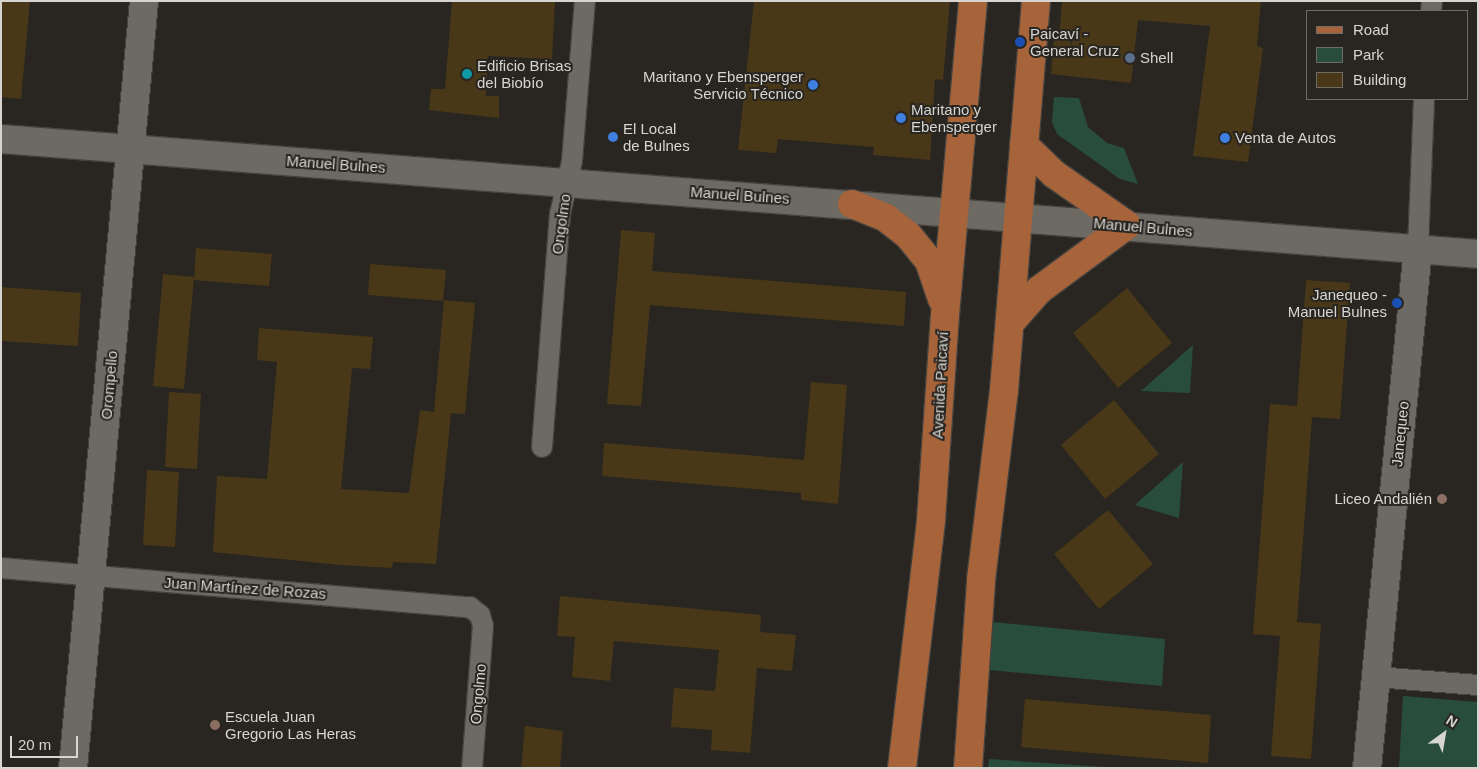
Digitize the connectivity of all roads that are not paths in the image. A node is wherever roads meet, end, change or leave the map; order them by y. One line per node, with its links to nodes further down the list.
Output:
1 (144, 1): 8 (main road, Orompello)
2 (585, 1): 9 (street, Ongolmo)
3 (973, 1): 11 (main road, Avenida Paicaví)
4 (1036, 1): 7 (main road)
5 (1424, 100): 14 (street, Janequeo)
6 (1, 139): 8 (main road, Manuel Bulnes)
7 (1024, 145): 12 (main road); 13 (main road)
8 (132, 149): 9 (main road, Manuel Bulnes); 20 (main road, Orompello)
9 (568, 182): 10 (main road, Manuel Bulnes); 18 (street, Ongolmo)
10 (852, 204): 11 (main road, Manuel Bulnes); 16 (main road)
11 (954, 212): 12 (main road, Manuel Bulnes); 16 (main road, Avenida Paicaví)
12 (1018, 217): 13 (main road, Manuel Bulnes); 17 (main road)
13 (1127, 225): 14 (main road, Manuel Bulnes); 17 (main road)
14 (1418, 249): 15 (main road, Manuel Bulnes); 22 (main road, Janequeo)
15 (1478, 254)
16 (945, 315): 26 (main road, Avenida Paicaví)
17 (1010, 323): 27 (main road)
18 (542, 447)
19 (1, 568): 20 (street, Juan Martínez de Rozas)
20 (91, 576): 21 (street, Juan Martínez de Rozas); 24 (main road, Orompello)
21 (482, 621): 25 (street, Ongolmo)
22 (1376, 677): 23 (street); 28 (main road, Janequeo)
23 (1478, 685)
24 (73, 768)
25 (472, 768)
26 (902, 768)
27 (968, 768)
28 (1367, 768)

